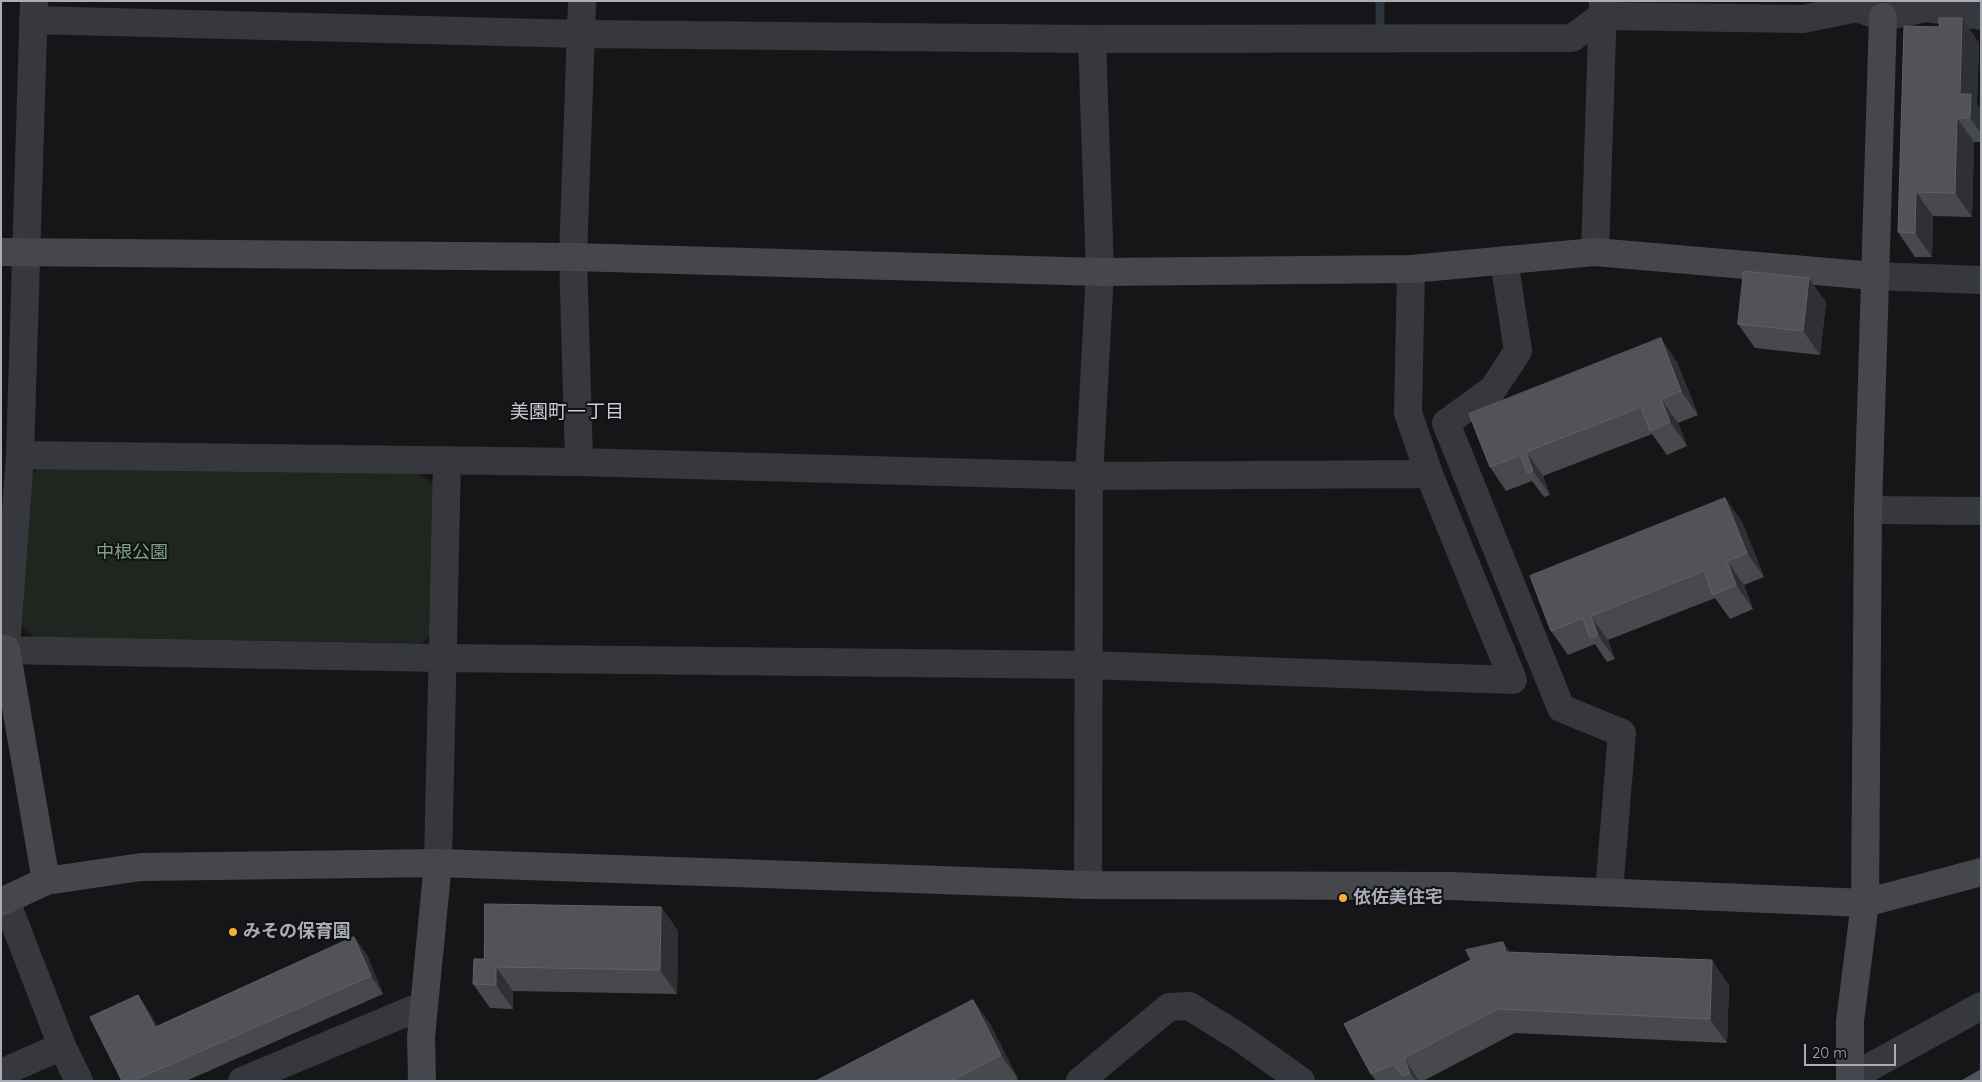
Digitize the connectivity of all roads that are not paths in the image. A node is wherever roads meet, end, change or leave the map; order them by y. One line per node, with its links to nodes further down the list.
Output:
1 (582, 1): 8 (street)
2 (1856, 4): 4 (street); 7 (street)
3 (1928, 5): 6 (street); 7 (street)
4 (1602, 9): 9 (street); 11 (street)
5 (34, 10): 8 (street); 10 (street)
6 (1981, 16)
7 (1883, 17): 16 (street)
8 (581, 34): 9 (street); 12 (street)
9 (1092, 39): 15 (street)
10 (14, 252): 12 (street); 18 (street)
11 (1595, 252): 13 (street); 16 (street)
12 (573, 257): 15 (street); 20 (street)
13 (1504, 260): 14 (street); 32 (street)
14 (1411, 269): 15 (street); 21 (street)
15 (1100, 272): 22 (street)
16 (1874, 276): 17 (street); 23 (street)
17 (1981, 280)
18 (20, 455): 19 (street); 25 (street)
19 (447, 460): 20 (street); 26 (street)
20 (579, 462): 22 (street)
21 (1429, 474): 22 (street); 27 (street)
22 (1089, 476): 27 (street)
23 (1868, 510): 24 (street); 34 (street)
24 (1981, 511)
25 (4, 649): 26 (street); 30 (street)
26 (443, 658): 27 (street); 28 (street)
27 (1088, 665): 31 (street)
28 (438, 863): 30 (street); 31 (street); 35 (street)
29 (1981, 872): 34 (street)
30 (46, 881): 33 (street)
31 (1088, 885): 32 (street)
32 (1609, 892): 34 (street)
33 (4, 902): 37 (street)
34 (1865, 903): 39 (street)
35 (424, 1005): 41 (street); 42 (street)
36 (1981, 1006): 39 (street)
37 (62, 1046): 38 (street); 40 (street)
38 (1, 1073)
39 (1850, 1079)
40 (78, 1081)
41 (242, 1081)
42 (422, 1081)
43 (1080, 1081): 44 (street)
44 (1301, 1081)

